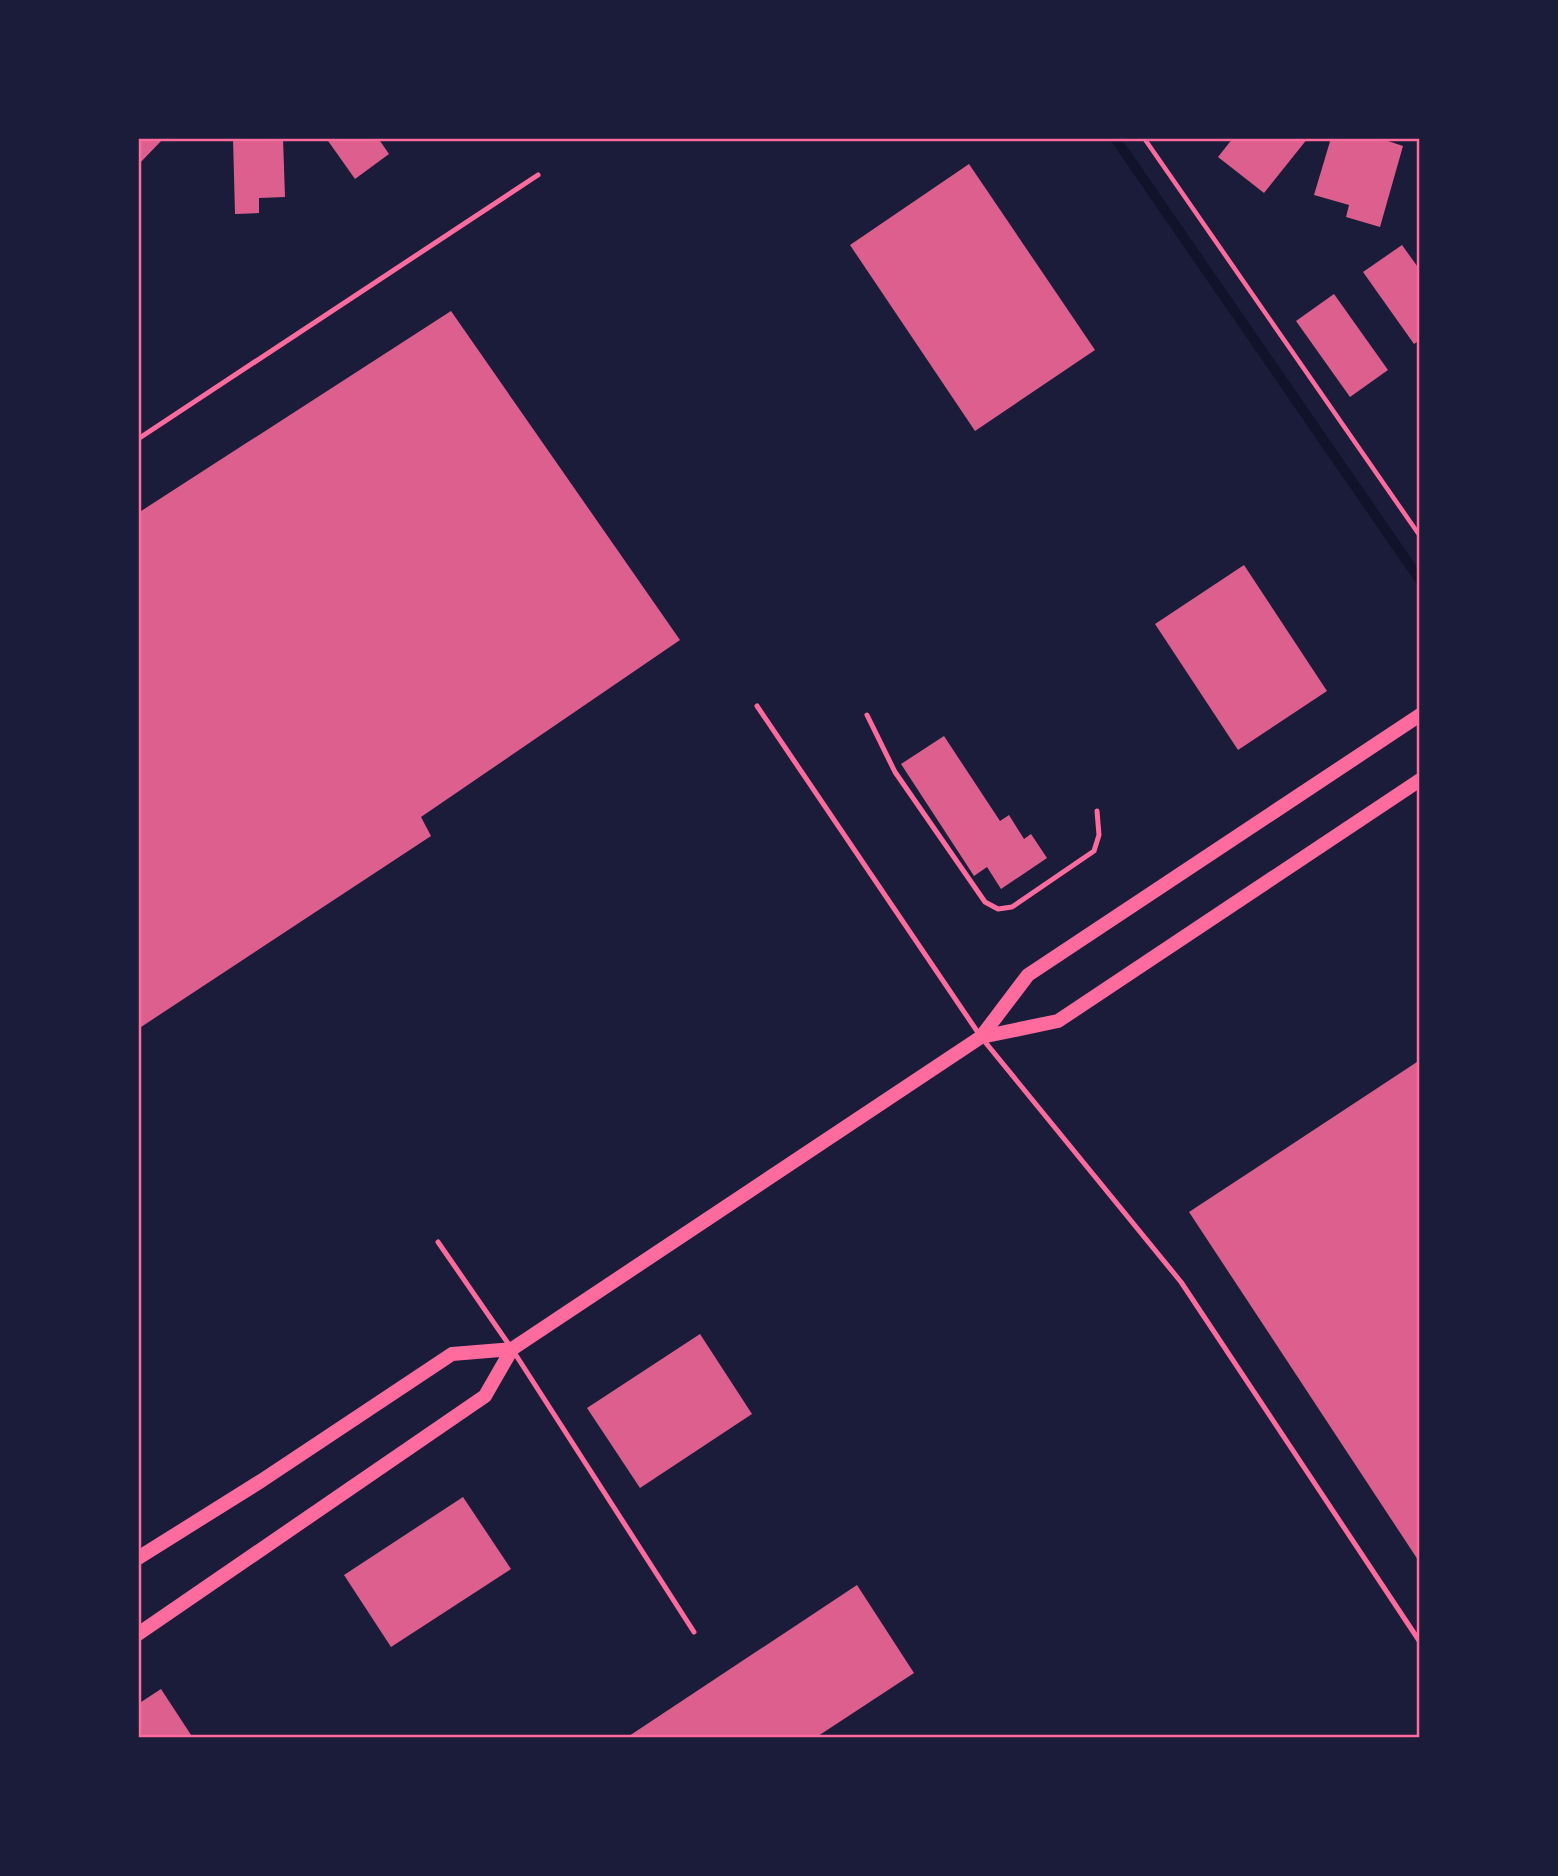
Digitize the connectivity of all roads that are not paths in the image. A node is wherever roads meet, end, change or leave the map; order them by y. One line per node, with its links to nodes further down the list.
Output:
1 (538, 175): 2 (lane)
2 (138, 439)
3 (757, 706): 8 (lane)
4 (867, 715): 7 (lane)
5 (1420, 715): 8 (main road)
6 (1420, 780): 8 (main road)
7 (1097, 811)
8 (981, 1037): 10 (main road); 14 (lane)
9 (438, 1242): 10 (lane)
10 (512, 1349): 11 (main road); 12 (lane); 13 (main road)
11 (138, 1558)
12 (694, 1632)
13 (138, 1634)
14 (1420, 1642)

